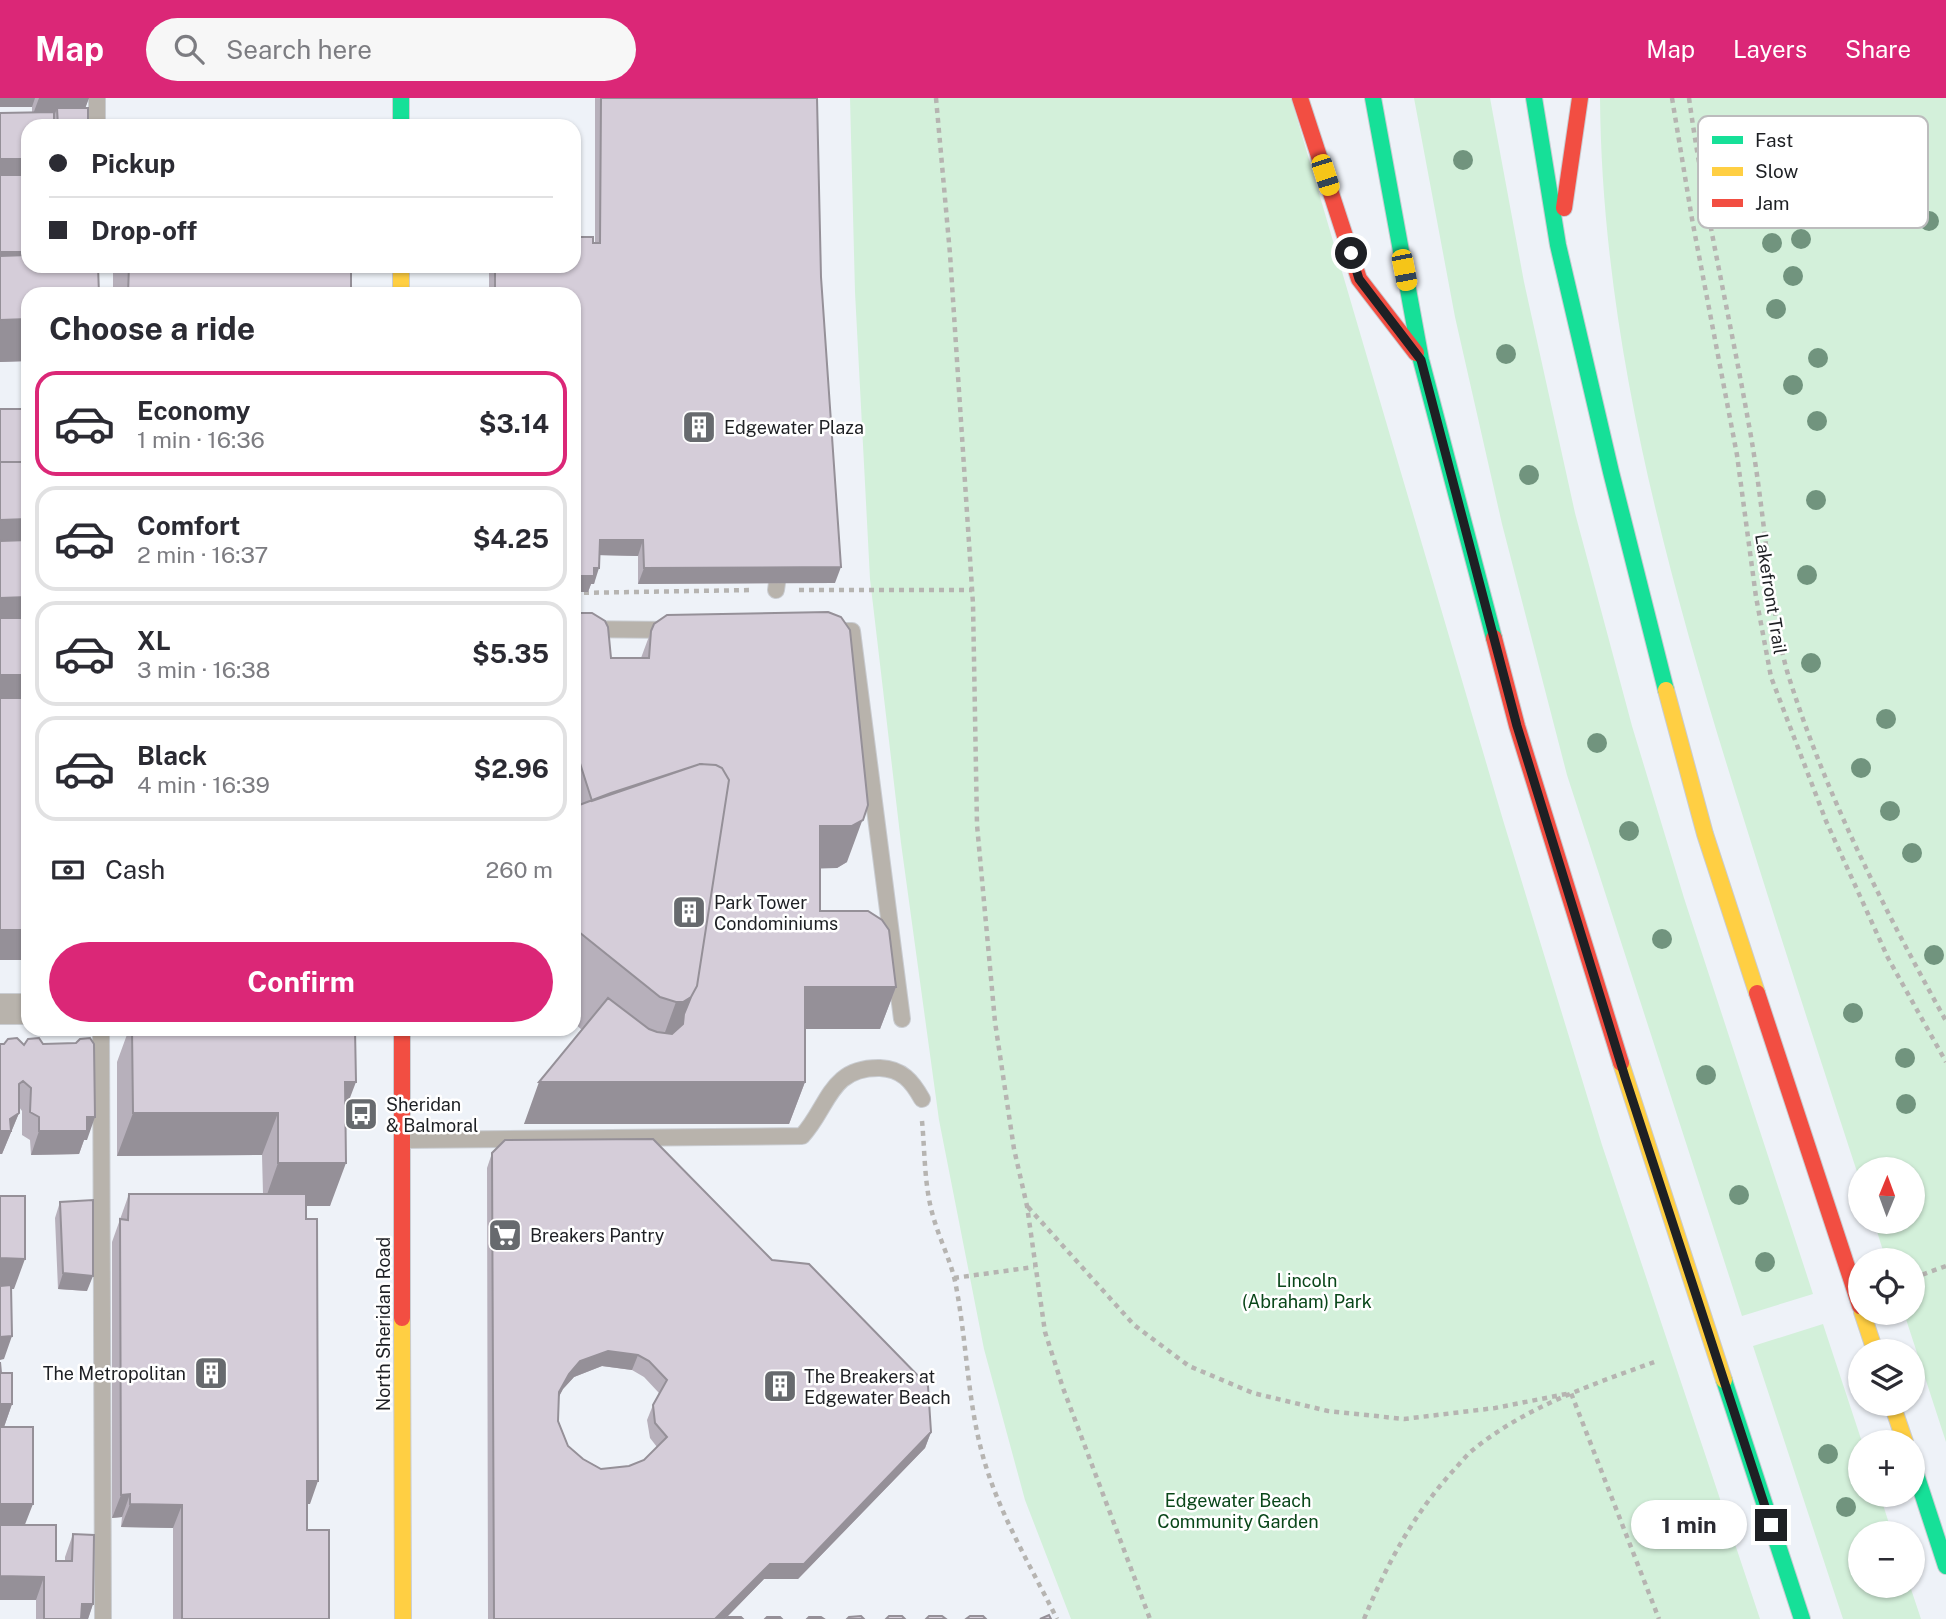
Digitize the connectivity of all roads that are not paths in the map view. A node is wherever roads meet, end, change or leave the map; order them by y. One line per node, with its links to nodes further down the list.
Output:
1 (97, 98): 7 (lane)
2 (401, 98): 8 (main road)
3 (1300, 98): 10 (main road)
4 (1373, 98): 10 (main road)
5 (1534, 98): 9 (main road)
6 (1580, 98): 9 (main road)
7 (97, 119)
8 (401, 119)
9 (1558, 245): 21 (main road)
10 (1421, 360): 26 (main road)
11 (581, 629): 12 (lane)
12 (682, 630)
13 (815, 631): 16 (lane)
14 (0, 1009): 15 (street)
15 (21, 1009)
16 (902, 1020)
17 (101, 1036): 24 (lane)
18 (402, 1036): 20 (main road, North Sheridan Road)
19 (922, 1099): 20 (lane)
20 (402, 1140): 25 (main road, North Sheridan Road)
21 (1848, 1269)
22 (1925, 1502): 23 (main road)
23 (1946, 1566)
24 (103, 1619)
25 (403, 1619)
26 (1802, 1619)

